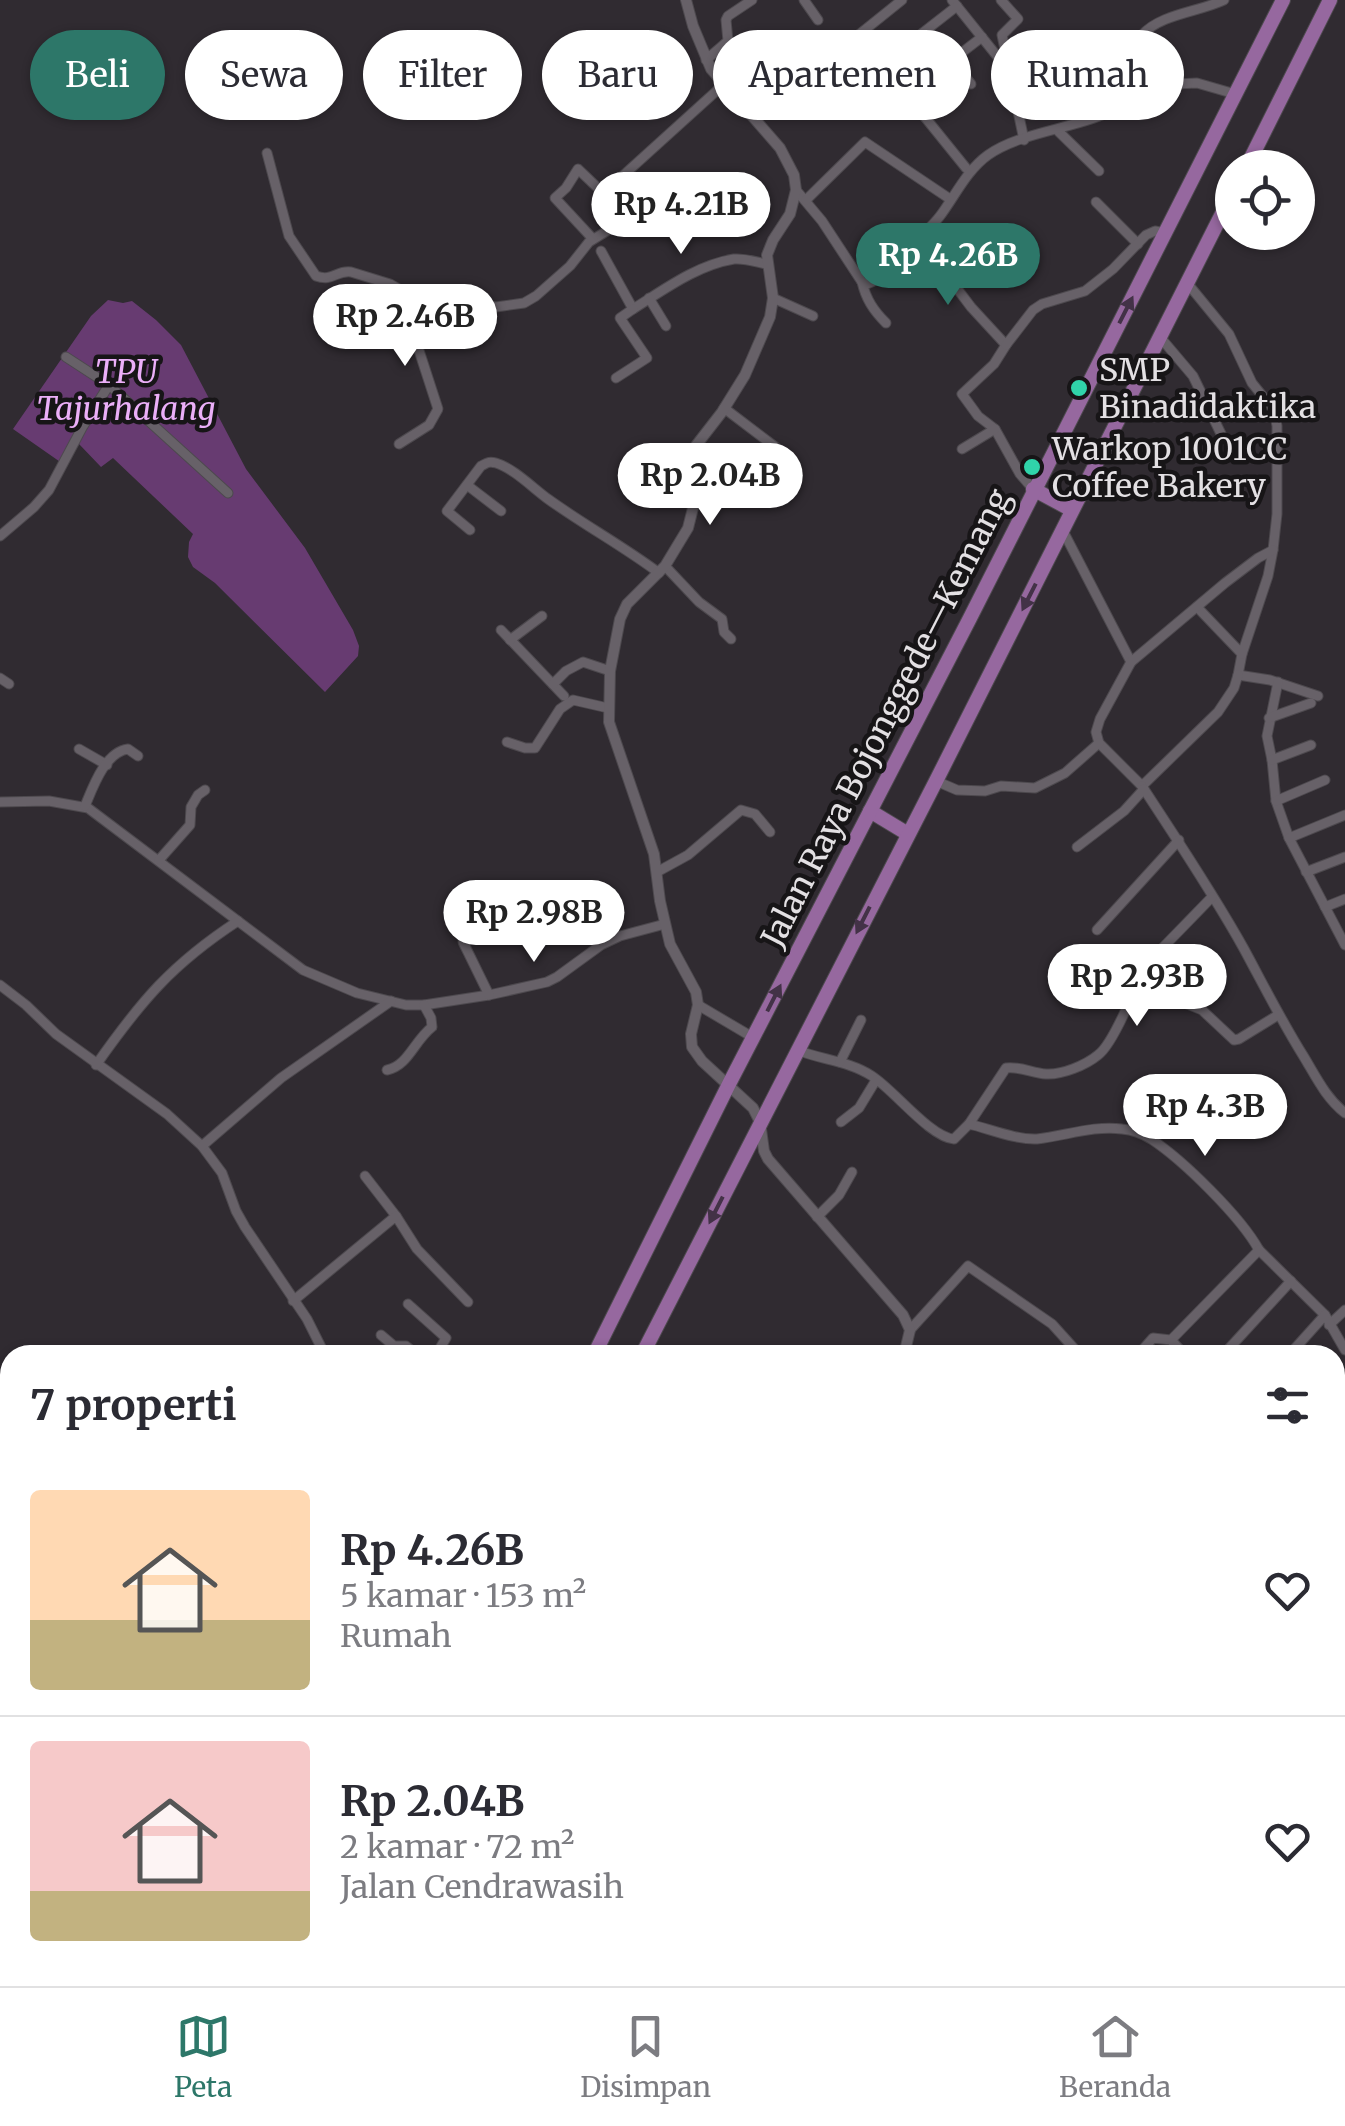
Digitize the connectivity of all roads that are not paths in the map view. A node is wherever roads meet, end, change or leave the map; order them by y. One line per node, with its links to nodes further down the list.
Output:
1 (686, 0): 17 (street)
2 (752, 0): 17 (street)
3 (804, 0): 10 (street)
4 (901, 0): 11 (street)
5 (1001, 0): 26 (street)
6 (1224, 0): 13 (street)
7 (1283, 0): 21 (highway, Jalan Raya Bojonggede—Kemang)
8 (1330, 0): 27 (highway)
9 (954, 3): 12 (street); 14 (street)
10 (818, 20)
11 (864, 30)
12 (922, 30)
13 (1146, 30)
14 (982, 37): 15 (street); 16 (street)
15 (971, 45)
16 (991, 49)
17 (706, 60): 18 (street)
18 (713, 70)
19 (1184, 84): 21 (street)
20 (713, 94): 39 (street)
21 (1235, 94): 37 (highway, Jalan Raya Bojonggede—Kemang)
22 (755, 120): 31 (street)
23 (927, 120): 29 (street)
24 (1086, 120): 25 (street)
25 (1058, 131): 26 (street); 30 (street)
26 (1024, 140): 33 (street)
27 (1255, 150)
28 (267, 153): 47 (street)
29 (966, 168)
30 (1099, 171)
31 (796, 190): 34 (street); 42 (street)
32 (601, 191): 39 (street)
33 (950, 199): 34 (street); 38 (street)
34 (806, 200): 43 (street)
35 (1096, 202): 40 (street)
36 (1215, 229): 44 (highway)
37 (1166, 233): 40 (street); 64 (highway, Jalan Raya Bojonggede—Kemang, one-way to 37)
38 (919, 238): 43 (street); 53 (street)
39 (593, 239): 47 (street)
40 (1138, 244): 53 (street)
41 (601, 251): 48 (street)
42 (766, 264): 45 (street); 46 (street)
43 (862, 282): 50 (street)
44 (1188, 284): 52 (highway); 71 (street)
45 (649, 298): 48 (street); 51 (street)
46 (773, 298): 49 (street); 57 (street)
47 (420, 302): 60 (street)
48 (633, 308): 55 (street)
49 (813, 316)
50 (886, 323)
51 (666, 326)
52 (1160, 337): 59 (street); 66 (highway)
53 (1006, 345): 58 (street)
54 (66, 357): 56 (street)
55 (616, 378)
56 (109, 385): 65 (street); 70 (street)
57 (724, 408): 62 (street); 72 (street)
58 (994, 429): 61 (street); 64 (street)
59 (1224, 440)
60 (399, 444)
61 (962, 449)
62 (782, 452)
63 (467, 484): 67 (street); 68 (street); 72 (street)
64 (1033, 489): 66 (highway); 101 (highway, Jalan Raya Bojonggede—Kemang)
65 (228, 493)
66 (1072, 510): 69 (highway)
67 (500, 512)
68 (470, 530)
69 (1063, 531): 79 (street); 95 (highway, one-way to 95)
70 (0, 536)
71 (1273, 550): 73 (street); 78 (street)
72 (662, 569): 76 (street); 80 (street)
73 (1197, 606): 78 (street); 79 (street)
74 (542, 616): 77 (street)
75 (501, 630): 77 (street)
76 (730, 639)
77 (510, 640): 83 (street)
78 (1242, 654): 81 (street)
79 (1131, 662): 88 (street)
80 (610, 671): 83 (street); 85 (street)
81 (1238, 675): 82 (street); 96 (street)
82 (1278, 682): 86 (street); 86 (street)
83 (552, 684): 84 (street)
84 (564, 696)
85 (608, 708): 87 (street); 110 (street)
86 (1269, 718): 92 (street)
87 (506, 742)
88 (1099, 743): 95 (street); 96 (street)
89 (1311, 744): 92 (street)
90 (79, 749): 93 (street)
91 (138, 756): 93 (street)
92 (1272, 760): 98 (street)
93 (106, 765): 100 (street)
94 (1326, 780): 98 (street)
95 (936, 781): 104 (highway)
96 (1143, 787): 106 (street); 107 (street)
97 (205, 790): 109 (street)
98 (1276, 801): 105 (street)
99 (0, 802): 100 (street)
100 (85, 806): 109 (street)
101 (870, 811): 104 (highway); 128 (highway, Jalan Raya Bojonggede—Kemang, one-way to 101)
102 (1345, 816): 105 (street)
103 (770, 832): 110 (street)
104 (908, 834): 129 (highway, one-way to 129)
105 (1289, 838): 111 (street)
106 (1179, 840): 112 (street); 117 (street)
107 (1077, 847)
108 (1345, 857): 111 (street)
109 (159, 860): 115 (street)
110 (658, 872): 116 (street)
111 (1306, 872): 114 (street)
112 (1212, 897): 120 (street); 126 (street)
113 (1345, 900): 114 (street)
114 (1325, 908): 119 (street)
115 (238, 921): 123 (street); 131 (street)
116 (665, 924): 122 (street); 124 (street)
117 (1098, 930)
118 (463, 942): 122 (street)
119 (1344, 942)
120 (1138, 984): 126 (street); 139 (street)
121 (0, 985): 131 (street)
122 (489, 995): 125 (street)
123 (391, 1001): 125 (street); 141 (street)
124 (698, 1004): 128 (street); 134 (street)
125 (424, 1005): 132 (street)
126 (1278, 1014): 136 (street)
127 (862, 1020): 130 (street)
128 (754, 1038): 134 (highway, Jalan Raya Bojonggede—Kemang)
129 (796, 1050): 130 (street); 137 (highway)
130 (840, 1062): 133 (street)
131 (96, 1065): 141 (street)
132 (387, 1070)
133 (876, 1080): 138 (street); 139 (street)
134 (729, 1084): 137 (street); 159 (highway, Jalan Raya Bojonggede—Kemang)
135 (1179, 1096): 140 (street)
136 (1345, 1112)
137 (760, 1122): 145 (street); 160 (highway, one-way to 160)
138 (841, 1122)
139 (969, 1124): 140 (street)
140 (1150, 1138): 146 (street)
141 (202, 1146): 148 (street)
142 (852, 1172): 145 (street)
143 (365, 1176): 144 (street)
144 (396, 1216): 148 (street); 149 (street)
145 (817, 1216): 153 (street)
146 (1259, 1250): 147 (street); 155 (street)
147 (1291, 1281): 152 (street); 165 (street)
148 (293, 1300): 156 (street)
149 (468, 1302)
150 (408, 1304): 158 (street)
151 (1345, 1310): 152 (street)
152 (1327, 1320): 166 (street); 167 (street)
153 (910, 1330): 161 (street); 162 (street)
154 (380, 1335): 157 (street)
155 (1170, 1340): 163 (street); 164 (street)
156 (320, 1345)
157 (393, 1345)
158 (442, 1345)
159 (599, 1345)
160 (647, 1345)
161 (906, 1345)
162 (1071, 1345)
163 (1147, 1345)
164 (1175, 1345)
165 (1232, 1345)
166 (1300, 1345)
167 (1342, 1345)

